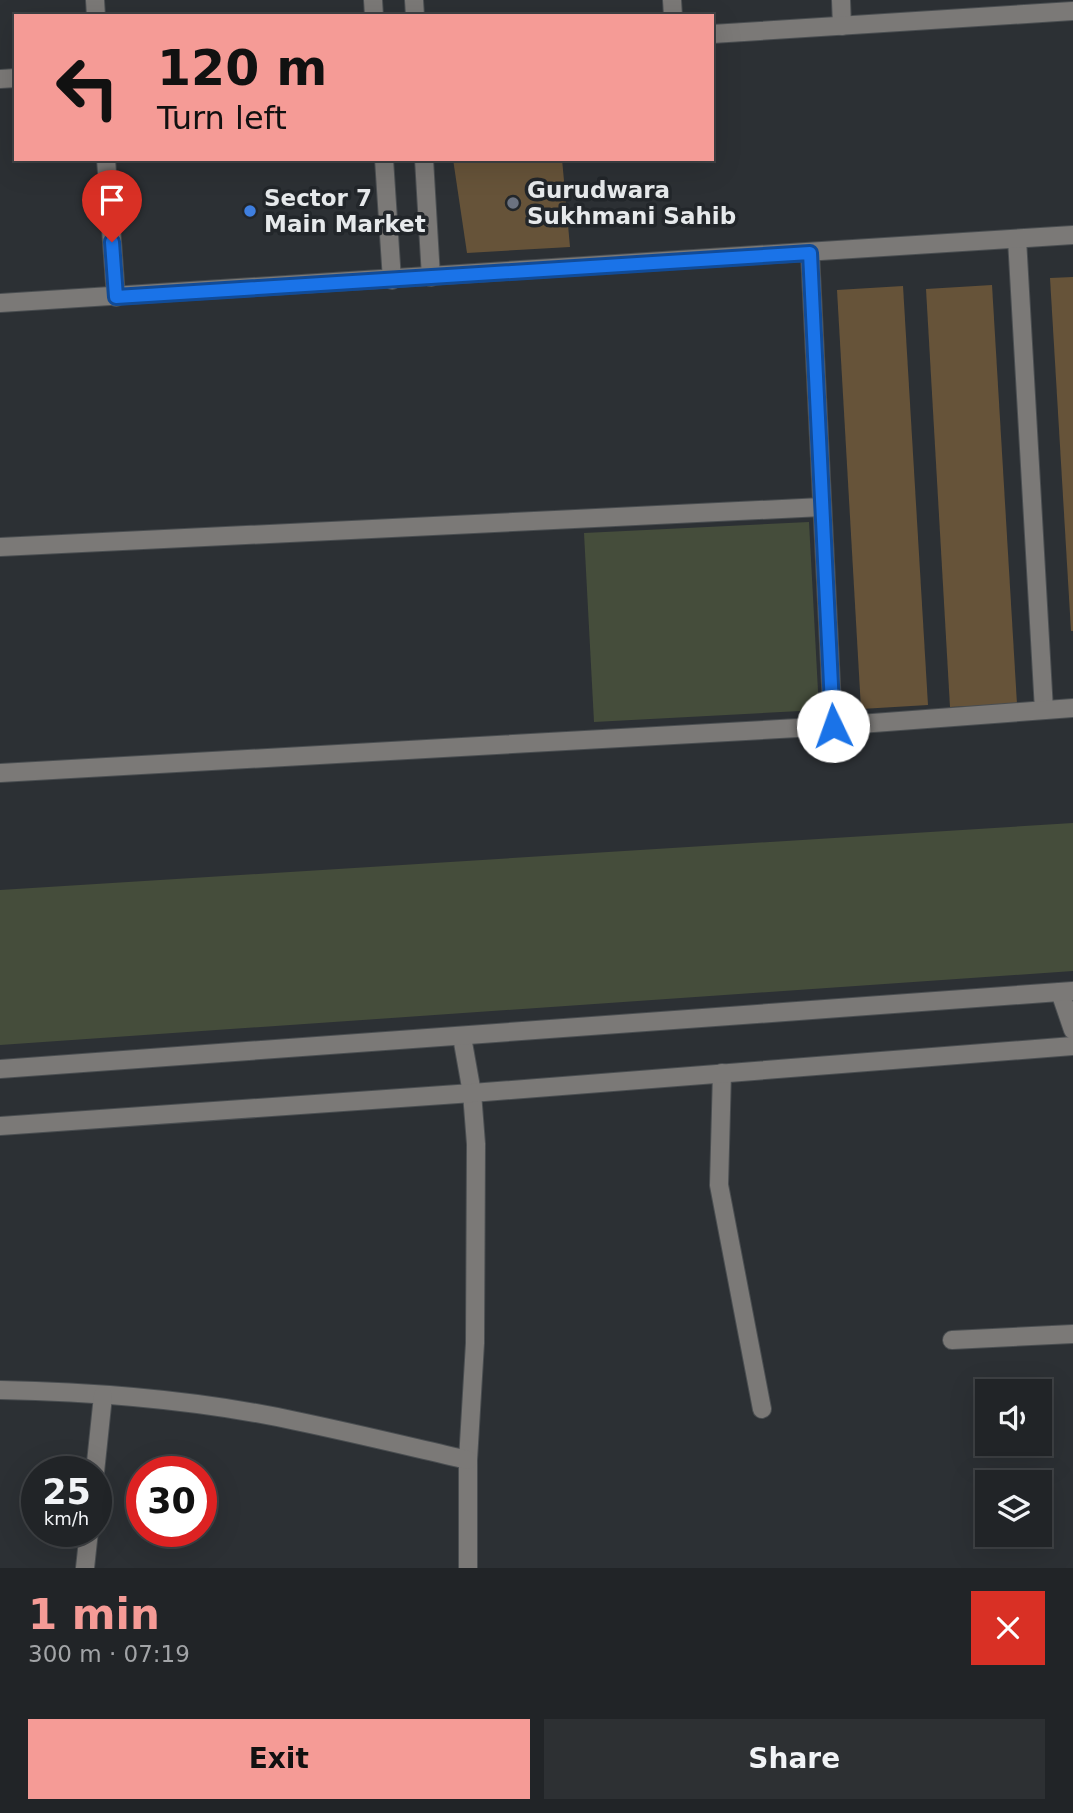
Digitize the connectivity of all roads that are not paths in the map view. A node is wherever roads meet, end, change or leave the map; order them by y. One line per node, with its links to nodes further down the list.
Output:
1 (841, 0): 3 (street)
2 (1073, 11): 3 (street)
3 (842, 26): 4 (street)
4 (714, 34)
5 (106, 161): 13 (street)
6 (384, 161): 12 (street)
7 (424, 161): 11 (street)
8 (1073, 235): 9 (street)
9 (1017, 239): 10 (street); 18 (street)
10 (810, 253): 11 (street); 15 (street)
11 (431, 277): 12 (street)
12 (392, 280): 13 (street)
13 (116, 297): 14 (street)
14 (0, 303)
15 (822, 507): 16 (street); 19 (street)
16 (0, 547)
17 (1073, 708): 18 (street)
18 (1044, 710): 19 (street)
19 (833, 726): 20 (street)
20 (0, 773)
21 (1067, 991): 22 (street); 23 (street)
22 (1073, 1030)
23 (462, 1037): 25 (street); 27 (street)
24 (1073, 1046): 26 (street)
25 (0, 1069)
26 (722, 1073): 27 (street); 33 (street)
27 (472, 1093): 28 (street); 35 (street)
28 (0, 1126)
29 (1073, 1334): 30 (street)
30 (953, 1340)
31 (0, 1390): 32 (street)
32 (103, 1396): 34 (street); 35 (street)
33 (762, 1409)
34 (97, 1456)
35 (468, 1460): 38 (street)
36 (87, 1547): 37 (street)
37 (85, 1568)
38 (468, 1568)

